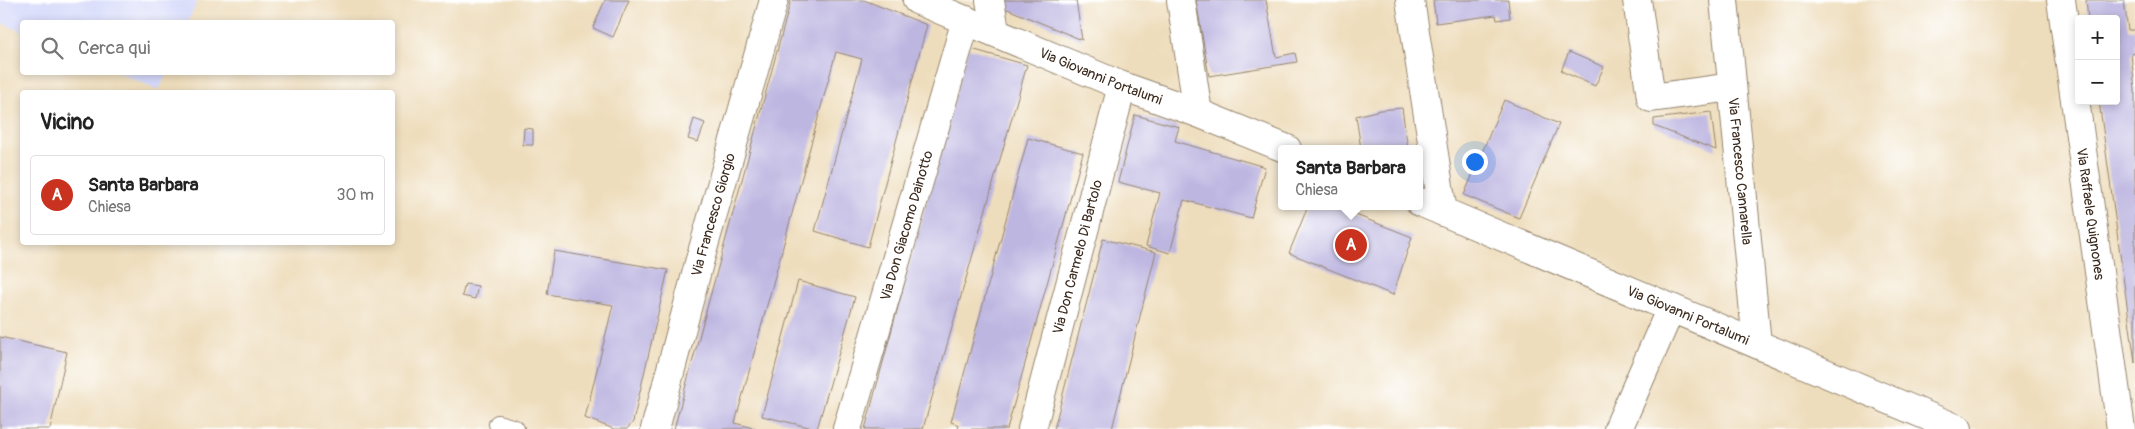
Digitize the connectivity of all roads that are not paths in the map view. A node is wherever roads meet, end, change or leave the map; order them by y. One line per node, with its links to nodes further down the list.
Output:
1 (774, 0): 18 (street, Via Francesco Giorgio)
2 (917, 0): 9 (street, Via Giovanni Portalumi)
3 (990, 0): 10 (street)
4 (1181, 0): 13 (street)
5 (1410, 0): 15 (street)
6 (1637, 0): 12 (street)
7 (1724, 0): 12 (street, Via Francesco Cannarella)
8 (2061, 0): 23 (street, Via Raffaele Quignones)
9 (966, 20): 10 (street, Via Giovanni Portalumi); 19 (street, Via Don Giacomo Dainotto)
10 (995, 31): 11 (street, Via Giovanni Portalumi)
11 (1122, 86): 13 (street, Via Giovanni Portalumi); 20 (street, Via Don Carmelo Di Bartolo)
12 (1732, 88): 17 (street, Via Francesco Cannarella)
13 (1198, 113): 14 (street, Via Giovanni Portalumi)
14 (1278, 146)
15 (1431, 207): 16 (street, Via Giovanni Portalumi)
16 (1670, 308): 17 (street, Via Giovanni Portalumi); 21 (street)
17 (1757, 344): 22 (street, Via Giovanni Portalumi)
18 (655, 429)
19 (846, 429)
20 (1032, 429)
21 (1618, 429)
22 (1958, 429)
23 (2121, 429)

